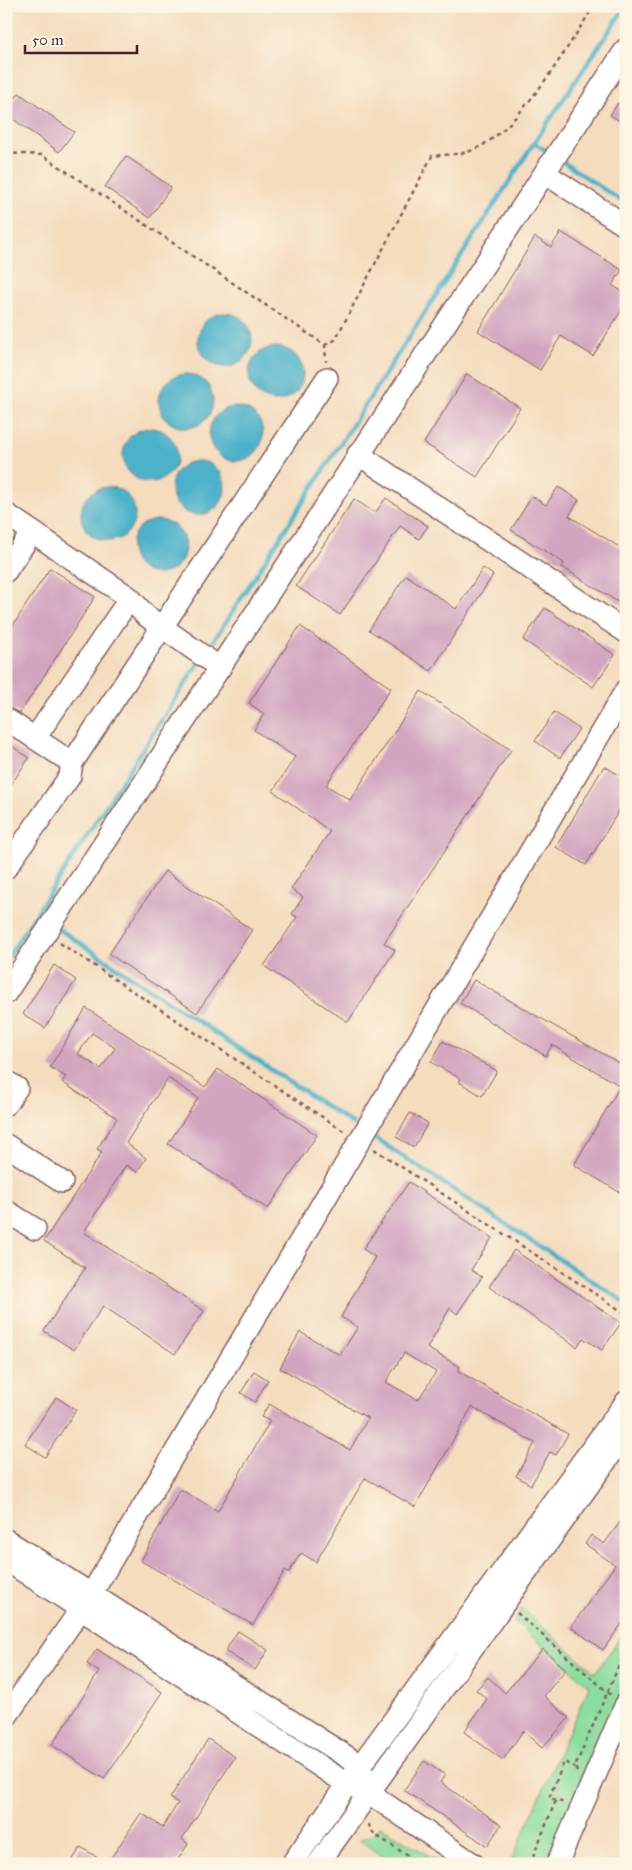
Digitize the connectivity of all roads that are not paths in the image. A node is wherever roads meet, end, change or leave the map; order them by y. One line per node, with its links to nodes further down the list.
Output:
1 (626, 49): 2 (street)
2 (546, 174): 3 (street); 5 (street)
3 (626, 226)
4 (327, 378): 10 (street)
5 (358, 454): 11 (street); 12 (street)
6 (6, 514): 7 (street)
7 (32, 532): 8 (street); 9 (street)
8 (6, 571)
9 (130, 598): 10 (street); 15 (street)
10 (161, 626): 12 (street); 16 (street)
11 (626, 632)
12 (220, 668): 18 (street)
13 (626, 690): 29 (street)
14 (6, 719): 15 (street)
15 (35, 738): 16 (street)
16 (72, 763): 17 (street)
17 (6, 868)
18 (6, 993)
19 (6, 1081): 20 (street)
20 (6, 1104)
21 (6, 1145): 22 (street)
22 (62, 1182)
23 (6, 1211): 24 (street)
24 (35, 1230)
25 (626, 1402): 32 (street)
26 (626, 1433): 34 (street)
27 (6, 1540): 29 (street)
28 (6, 1560): 29 (street)
29 (87, 1601): 31 (street); 32 (street); 33 (street)
30 (625, 1705): 38 (street)
31 (6, 1717)
32 (360, 1765): 33 (street); 34 (street)
33 (347, 1784): 34 (street); 35 (street)
34 (369, 1793): 36 (street); 37 (street)
35 (292, 1864)
36 (318, 1864)
37 (473, 1864)
38 (557, 1864)

